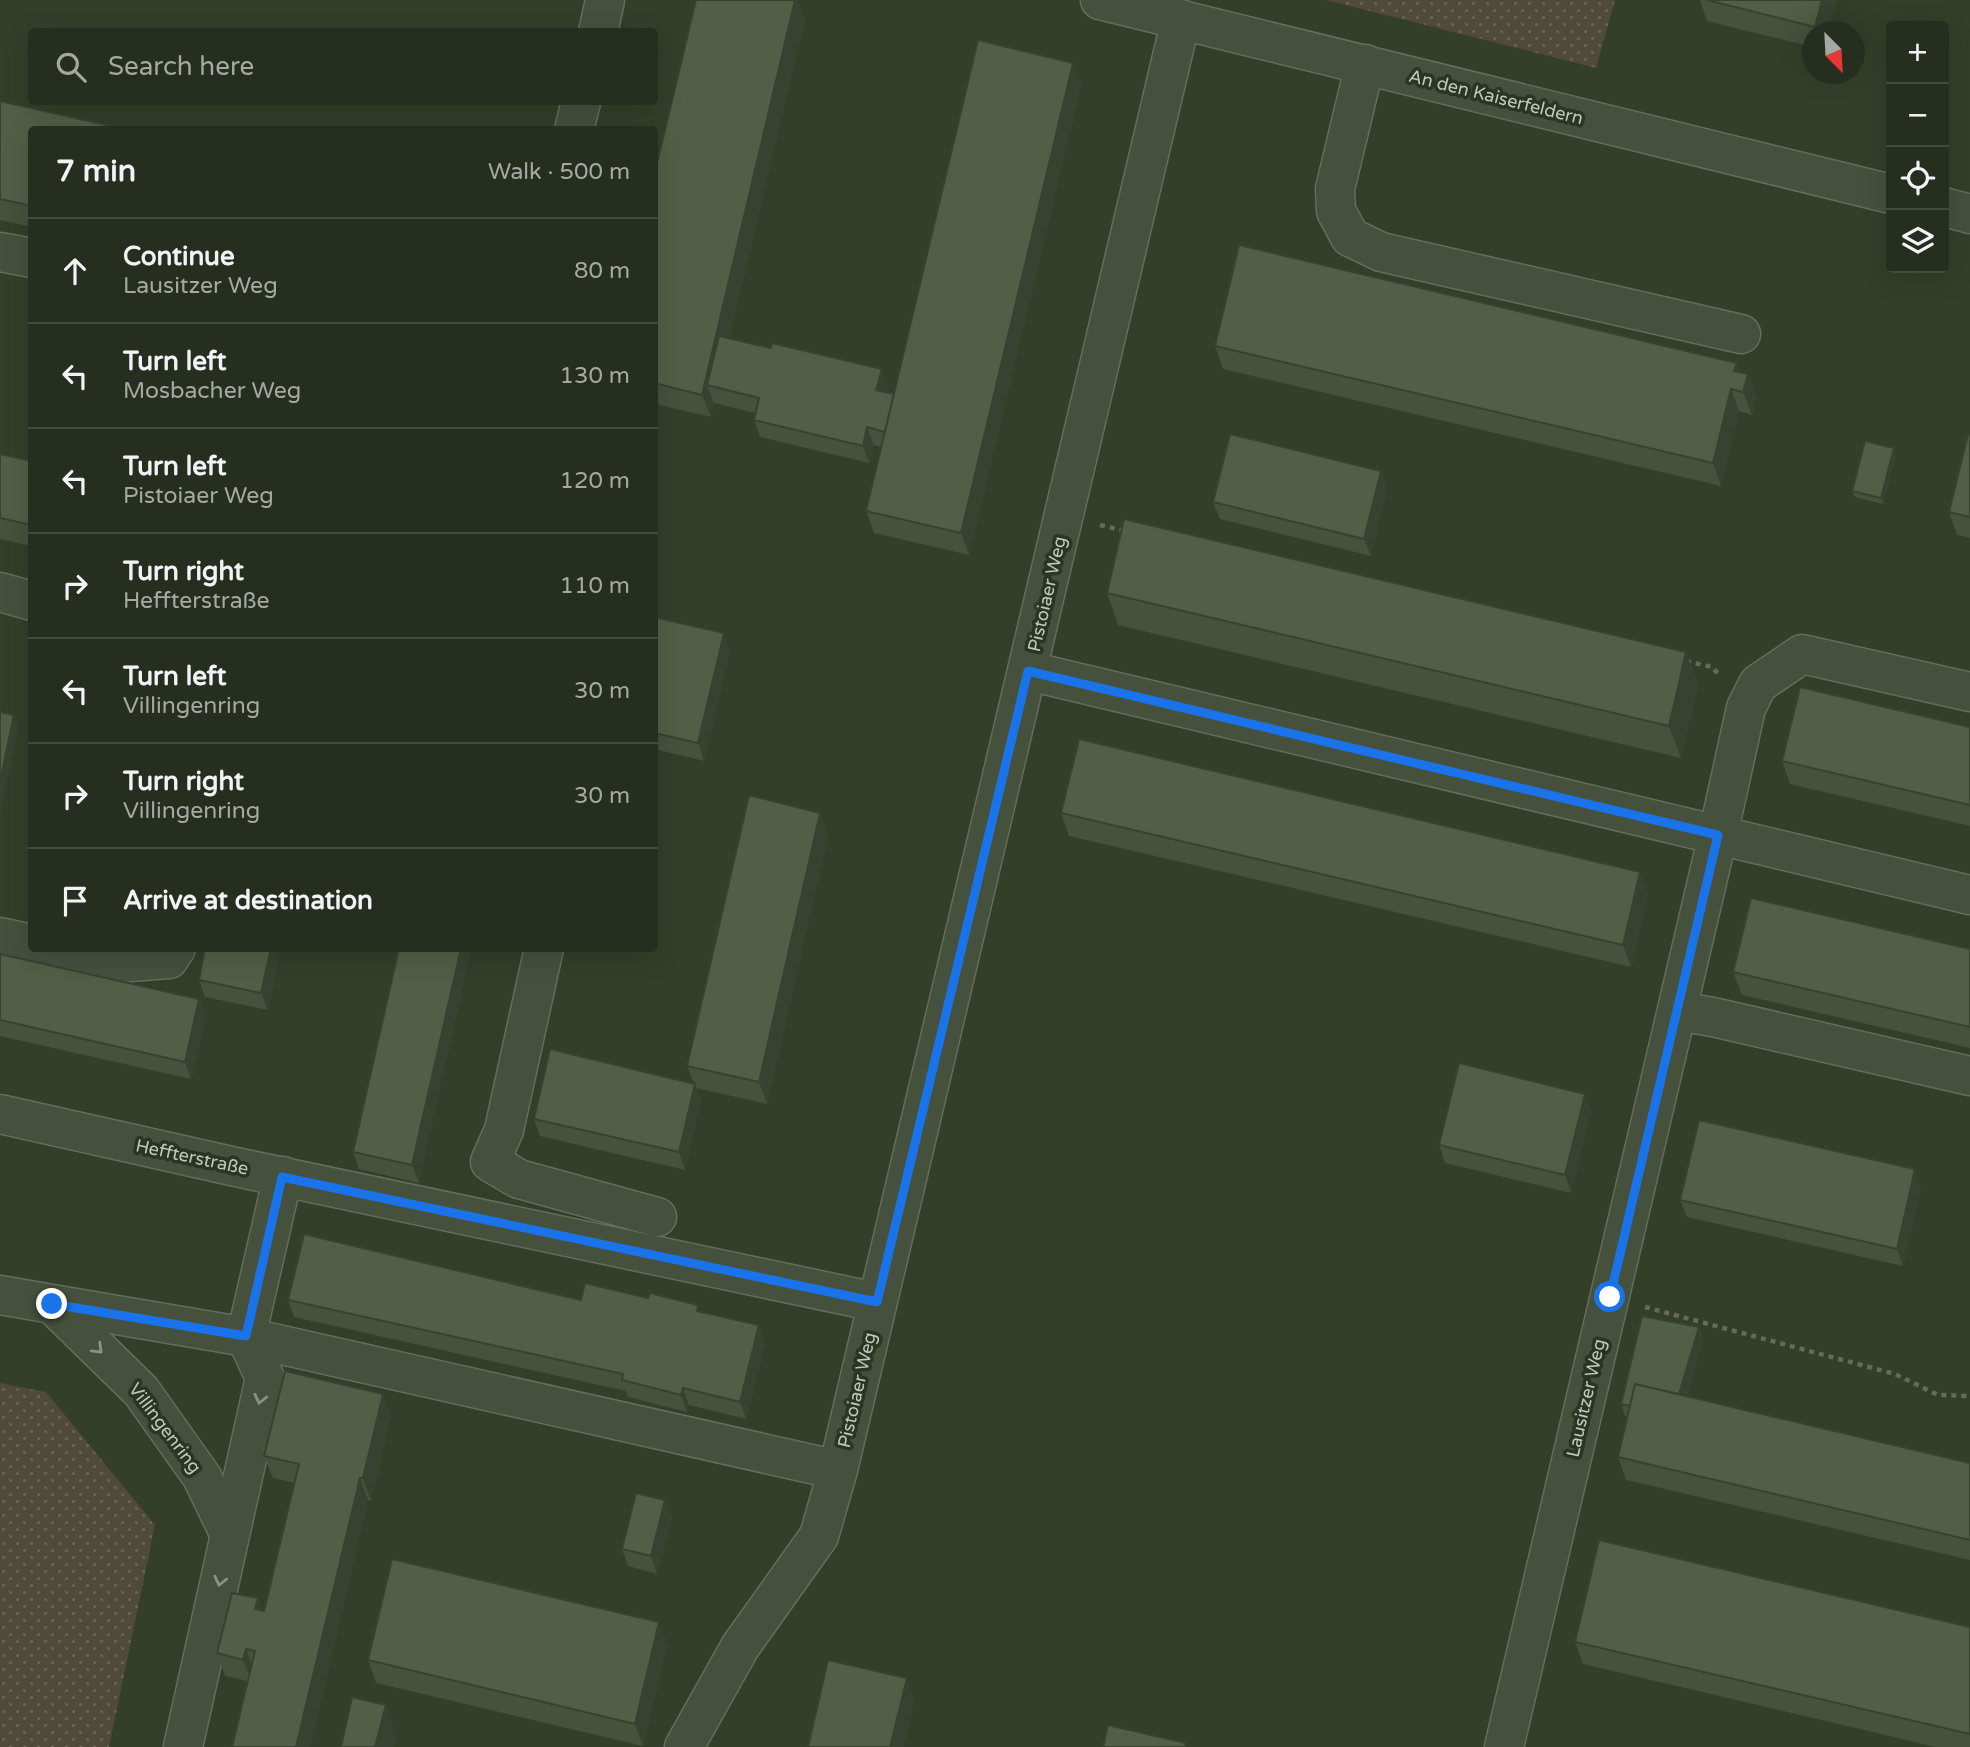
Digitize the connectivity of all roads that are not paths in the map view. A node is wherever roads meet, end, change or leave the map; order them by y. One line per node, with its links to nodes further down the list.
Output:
1 (605, 0): 4 (street)
2 (1100, 0): 3 (street, An den Kaiserfeldern)
3 (1181, 19): 5 (street, An den Kaiserfeldern); 16 (street, Pistoiaer Weg)
4 (599, 28)
5 (1365, 64): 8 (street, An den Kaiserfeldern); 13 (street)
6 (580, 105): 7 (street)
7 (575, 126)
8 (1886, 193)
9 (1949, 208): 10 (street)
10 (1970, 214)
11 (0, 252): 12 (street)
12 (28, 257)
13 (1741, 334)
14 (0, 592): 15 (street)
15 (28, 600)
16 (1028, 671): 18 (street); 31 (street, Pistoiaer Weg)
17 (1970, 692): 18 (street, Lausitzer Weg)
18 (1718, 835): 19 (street); 25 (street, Lausitzer Weg)
19 (1970, 895)
20 (0, 937): 21 (street)
21 (28, 943)
22 (69, 952): 23 (street)
23 (173, 952)
24 (543, 952): 29 (street)
25 (1677, 1011): 26 (street); 38 (street, Lausitzer Weg)
26 (1970, 1076)
27 (0, 1114): 28 (street, Heffterstraße)
28 (282, 1177): 31 (street, Heffterstraße); 33 (street)
29 (657, 1217)
30 (0, 1295): 32 (street)
31 (877, 1302): 34 (street, Pistoiaer Weg)
32 (52, 1304): 33 (street); 35 (street, Villingenring, one-way to 35)
33 (246, 1336): 34 (street); 35 (street, one-way to 35)
34 (838, 1470): 37 (street, Pistoiaer Weg)
35 (230, 1535): 36 (street, one-way to 36)
36 (183, 1747)
37 (684, 1747)
38 (1504, 1747)

